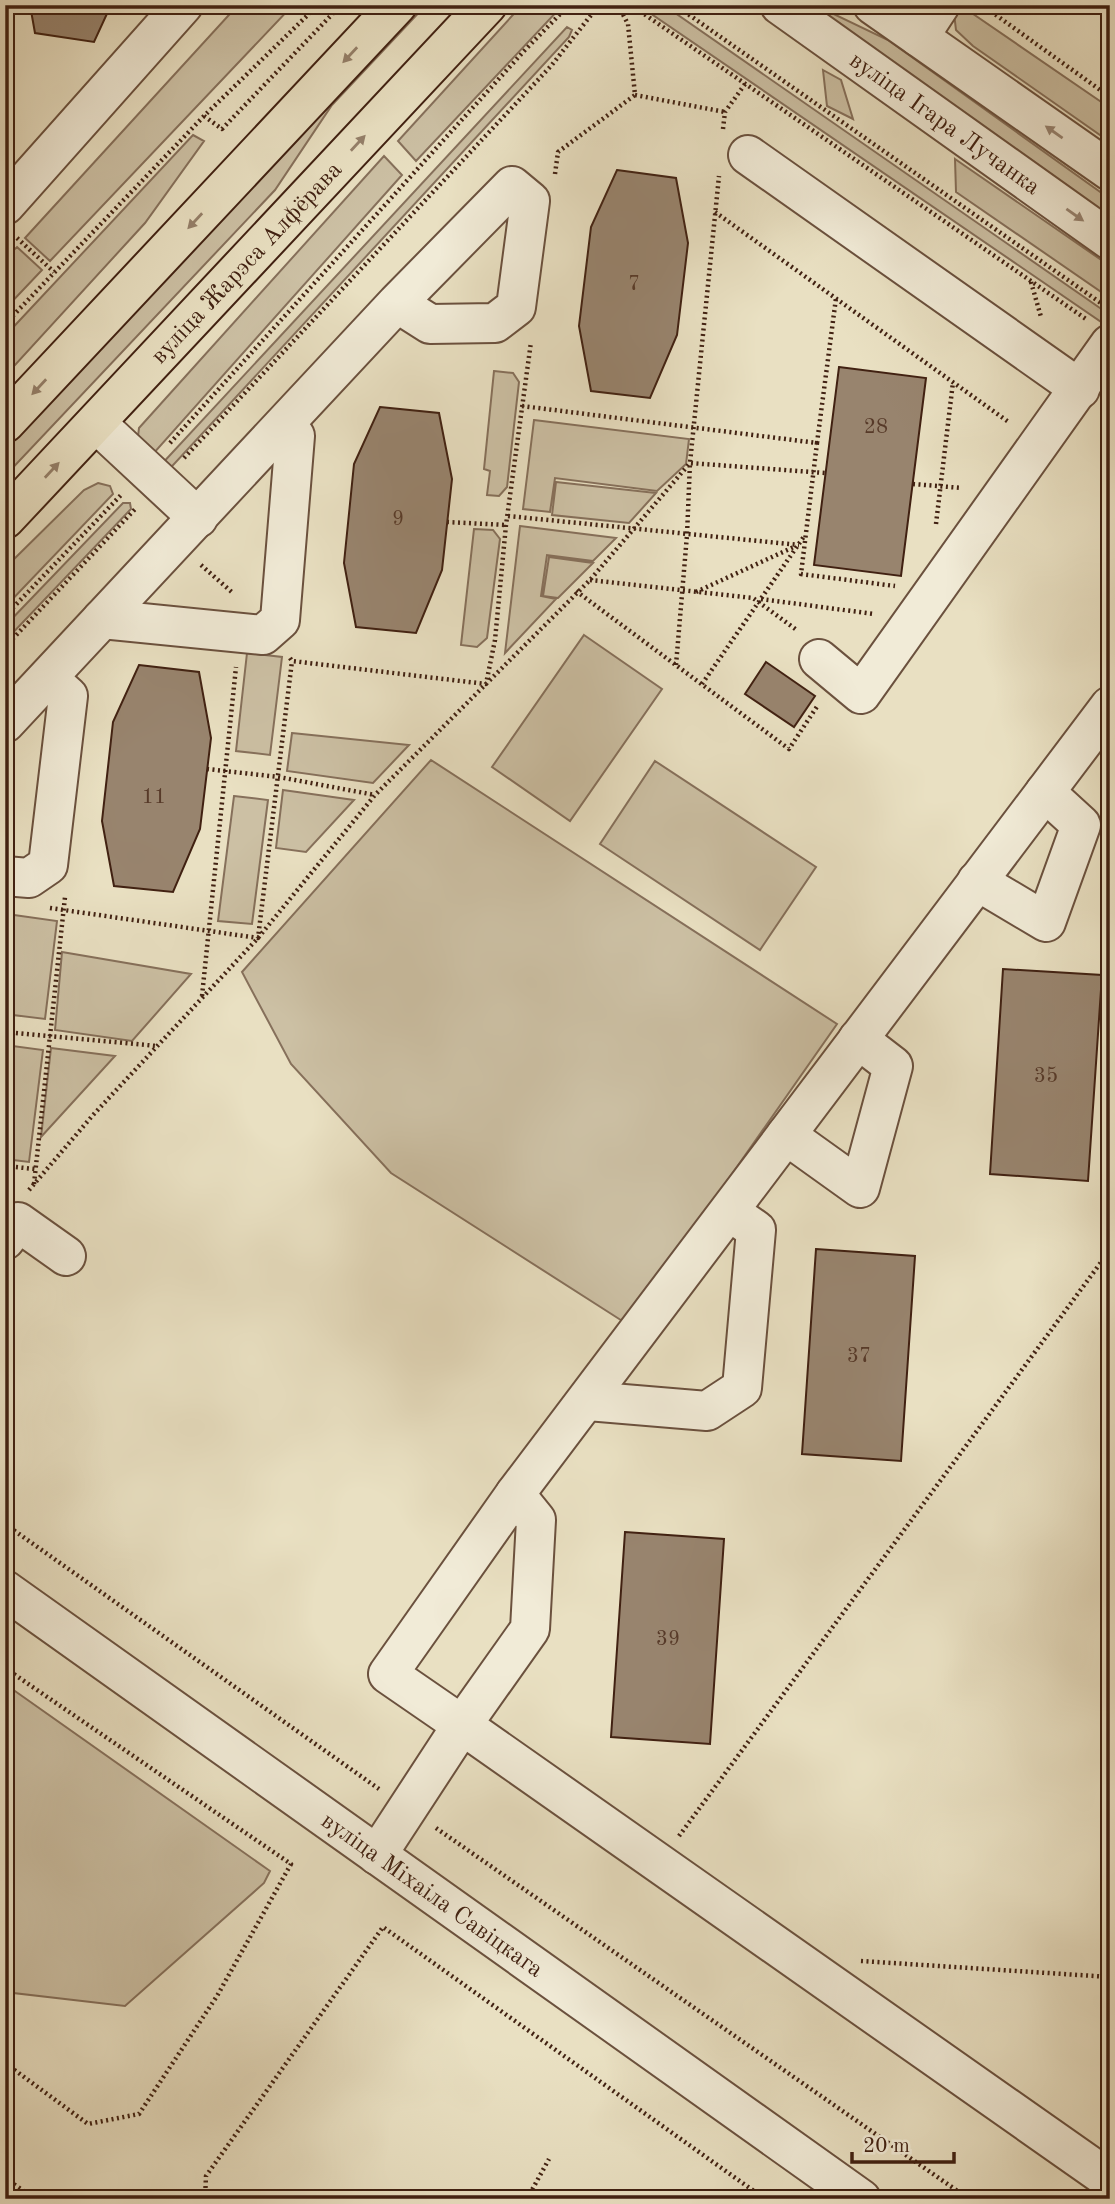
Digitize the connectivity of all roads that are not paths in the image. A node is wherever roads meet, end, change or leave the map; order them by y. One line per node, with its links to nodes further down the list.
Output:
1 (183, 5): 10 (street)
2 (397, 5): 15 (main road, one-way to 15)
3 (487, 5): 16 (main road, вуліца Жарэса Алфёрава, one-way to 3)
4 (780, 5): 11 (street, вуліца Ігара Лучанка, one-way to 11)
5 (873, 5): 7 (street)
6 (940, 5): 7 (street)
7 (919, 37): 9 (street, one-way to 7)
8 (730, 155): 14 (street)
9 (1110, 171)
10 (6, 217)
11 (1110, 240)
12 (397, 303): 17 (street)
13 (1110, 344): 14 (street)
14 (1080, 389): 21 (street)
15 (5, 423)
16 (96, 423): 18 (street); 19 (main road, вуліца Жарэса Алфёрава, one-way to 16)
17 (284, 426): 18 (street); 20 (street)
18 (198, 518): 20 (street)
19 (5, 519)
20 (102, 619): 22 (street)
21 (810, 646)
22 (48, 678): 24 (street); 26 (street)
23 (1110, 706): 25 (street)
24 (5, 723)
25 (1045, 792): 27 (street); 27 (street)
26 (22, 873)
27 (977, 881): 28 (street)
28 (858, 1039): 29 (street); 29 (street)
29 (786, 1135): 30 (street)
30 (730, 1212): 33 (street); 33 (street)
31 (5, 1240): 32 (street)
32 (66, 1256)
33 (588, 1401): 34 (street)
34 (515, 1494): 36 (street); 36 (street)
35 (5, 1590): 37 (street, вуліца Міхаіла Савіцкага)
36 (462, 1725): 37 (street); 38 (street)
37 (377, 1854): 39 (street, вуліца Міхаіла Савіцкага)
38 (1110, 2181): 40 (street)
39 (861, 2199)
40 (1098, 2199)

